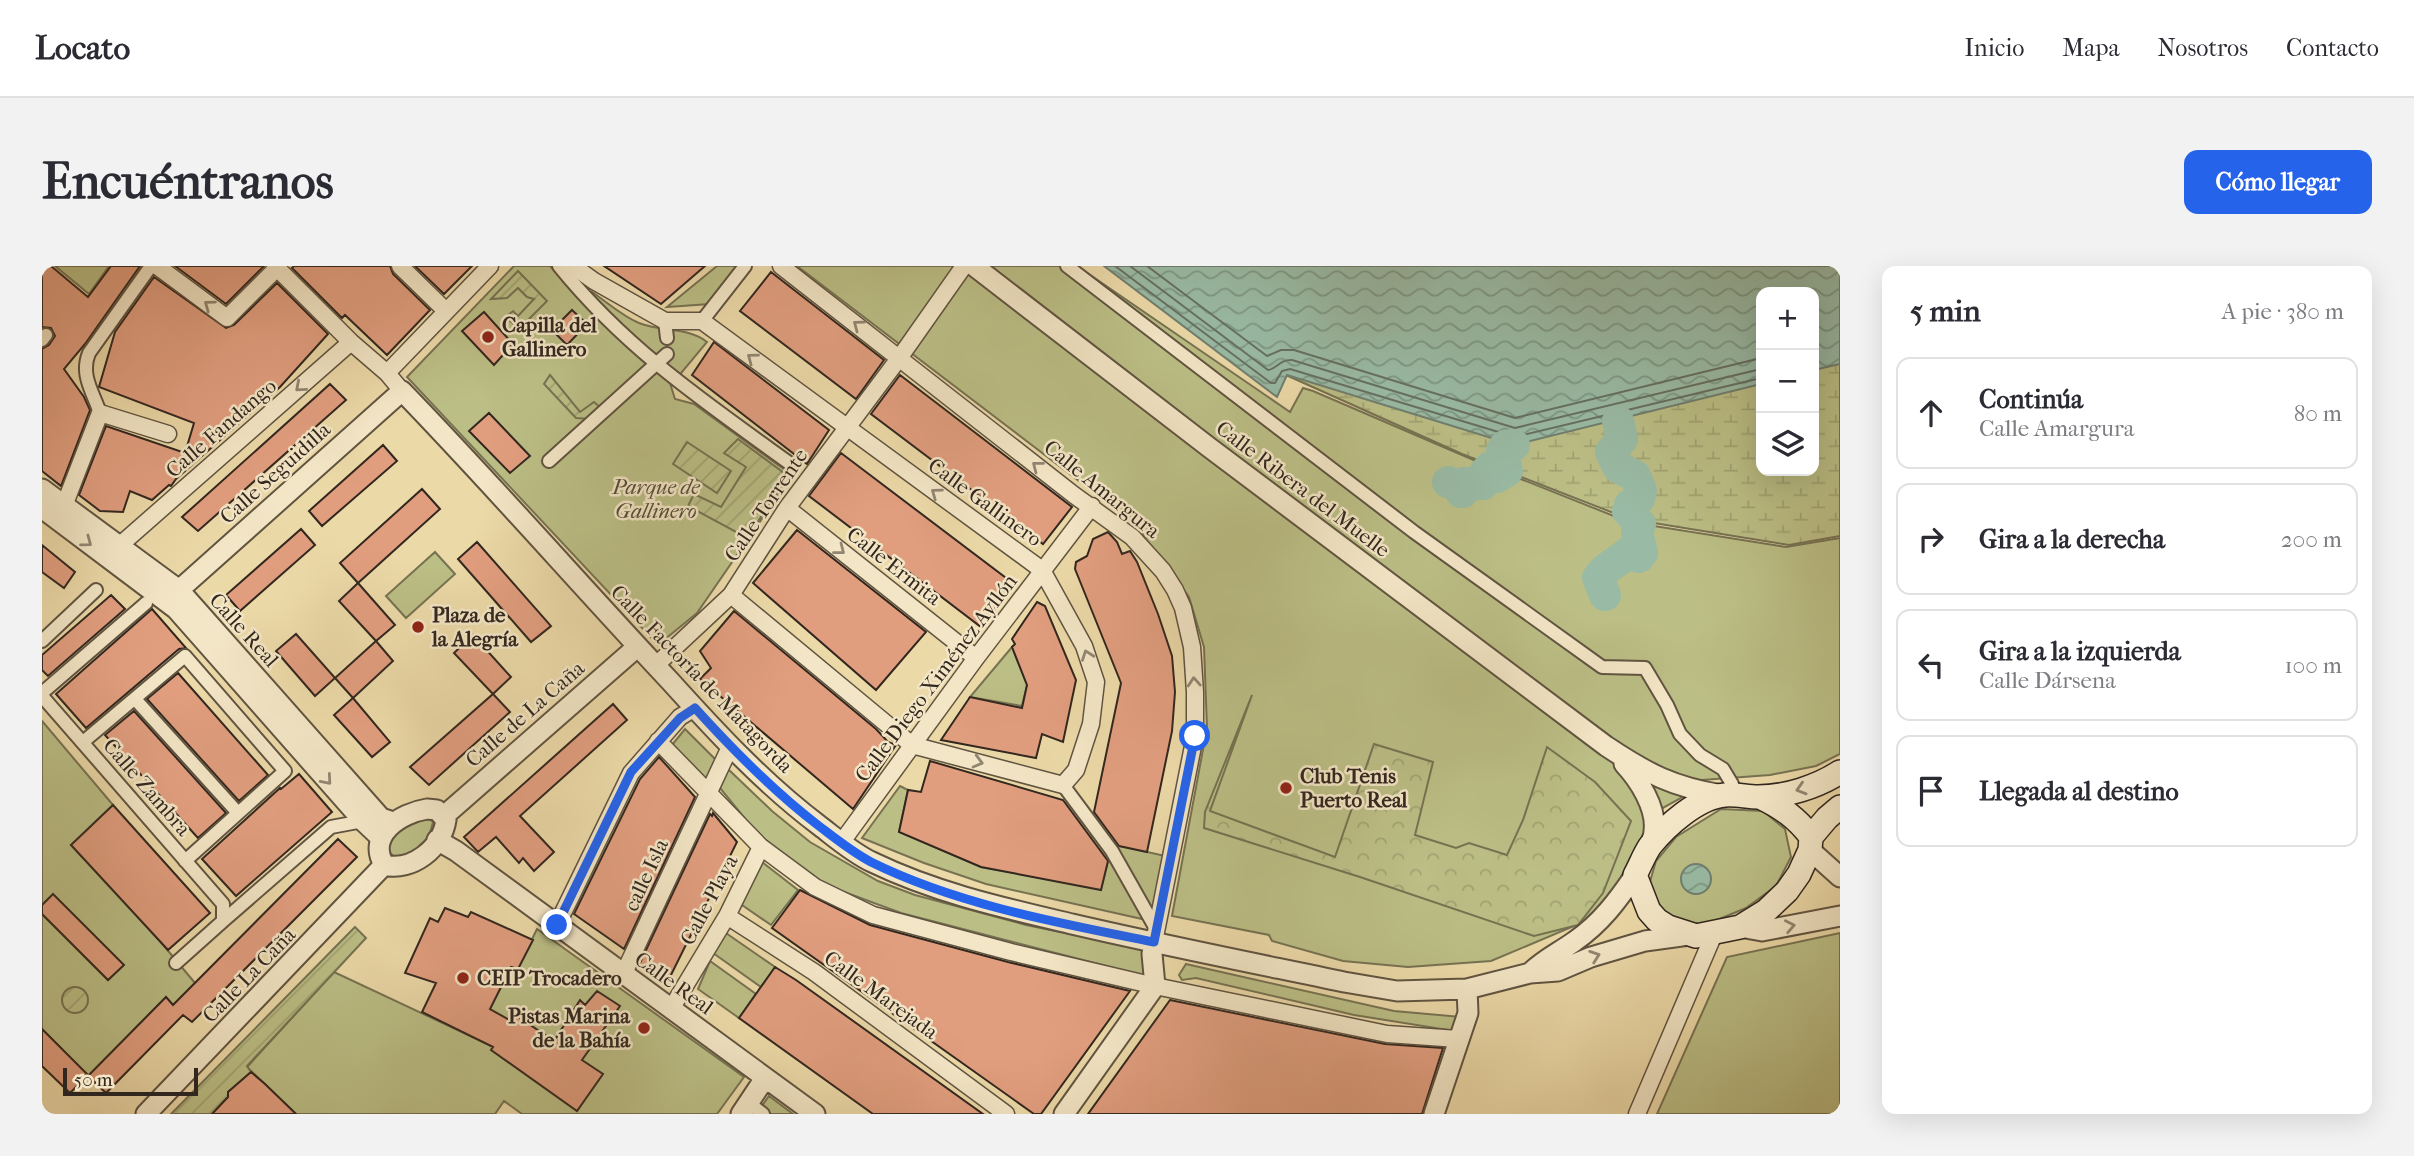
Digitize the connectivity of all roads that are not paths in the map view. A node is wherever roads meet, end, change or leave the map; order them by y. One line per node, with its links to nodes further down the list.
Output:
1 (151, 266): 23 (street)
2 (157, 266): 12 (street, one-way to 2)
3 (400, 266): 13 (street)
4 (489, 266): 13 (street)
5 (559, 266): 20 (street)
6 (573, 266): 14 (street)
7 (745, 266): 15 (street)
8 (782, 266): 19 (street, Calle Amargura, one-way to 8)
9 (964, 266): 19 (street, Calle Torrente)
10 (974, 266): 49 (street, Calle Ribera del Muelle)
11 (1067, 266): 53 (street)
12 (277, 267): 17 (street, Calle Factoría de Matagorda)
13 (446, 311): 21 (street)
14 (665, 321): 15 (street); 16 (street)
15 (702, 321): 24 (street, Calle Gallinero, one-way to 15)
16 (667, 338)
17 (351, 342): 21 (street, Calle Factoría de Matagorda); 33 (street, Calle Fandango, one-way to 33)
18 (667, 354): 20 (street)
19 (900, 356): 24 (street, Calle Torrente); 30 (street, Calle Amargura, one-way to 19)
20 (656, 365): 26 (street); 27 (street)
21 (387, 373): 22 (street, Calle Factoría de Matagorda)
22 (402, 391): 37 (street, Calle Seguidilla); 40 (street, Calle Factoría de Matagorda)
23 (100, 413): 25 (street); 29 (street)
24 (845, 427): 32 (street, Calle Torrente); 34 (street, Calle Gallinero, one-way to 24)
25 (168, 434)
26 (549, 461)
27 (792, 465)
28 (42, 489): 29 (street, Calle Real)
29 (64, 506): 33 (street, Calle Real)
30 (1092, 506): 34 (street, Calle Diego Ximénez Ayllón); 75 (street, Calle Amargura, one-way to 30)
31 (42, 508): 37 (street, Calle Real, one-way to 37)
32 (787, 508): 36 (street, Calle Torrente); 41 (street, Calle Ermita, one-way to 41)
33 (118, 546): 37 (street, Calle Real)
34 (1042, 570): 41 (street, Calle Diego Ximénez Ayllón); 52 (street, Calle Gallinero, one-way to 34)
35 (96, 590): 39 (street)
36 (731, 594): 42 (street, Calle Torrente); 48 (street)
37 (173, 596): 59 (street, Calle Real, one-way to 59); 60 (street, Calle Real)
38 (146, 603): 43 (street)
39 (42, 640)
40 (637, 647): 42 (street, Calle Factoría de Matagorda); 58 (street, Calle de La Caña)
41 (976, 658): 48 (street, Calle Diego Ximénez Ayllón)
42 (656, 666): 45 (street, Calle Factoría de Matagorda)
43 (42, 695): 47 (street, Calle Zambra)
44 (135, 699): 47 (street); 57 (street); 57 (street)
45 (695, 708): 46 (street); 50 (street, Calle Factoría de Matagorda)
46 (658, 741): 54 (street); 73 (street)
47 (83, 742): 66 (street, Calle Zambra)
48 (912, 745): 52 (street, one-way to 52); 62 (street, Calle Diego Ximénez Ayllón)
49 (1606, 746): 53 (street); 65 (street)
50 (730, 747): 54 (street, calle Isla); 62 (street, Calle Factoría de Matagorda)
51 (1840, 772): 55 (main road, one-way to 55)
52 (1063, 785): 75 (street)
53 (1727, 789): 55 (main road); 65 (main road)
54 (707, 795): 64 (street); 79 (street, calle Isla)
55 (1760, 797): 63 (main road)
56 (1840, 807): 63 (main road)
57 (237, 813): 66 (street)
58 (444, 816): 60 (street); 61 (street)
59 (363, 821): 60 (street, Calle Real); 72 (street)
60 (387, 830): 67 (street)
61 (438, 840): 67 (street); 73 (street, Calle Real)
62 (841, 843): 75 (street, Calle Factoría de Matagorda)
63 (1811, 844): 69 (street); 74 (main road)
64 (761, 848): 70 (street, Calle Playa); 81 (street)
65 (1648, 849): 68 (main road)
66 (186, 861): 72 (street, Calle Zambra)
67 (384, 866): 87 (street, Calle La Caña)
68 (1635, 875): 77 (main road); 80 (street)
69 (1840, 877)
70 (727, 916): 83 (street, Calle Playa); 89 (street, Calle Marejada)
71 (1840, 916): 74 (street, one-way to 71)
72 (223, 921): 78 (street)
73 (557, 925): 79 (street, Calle Real)
74 (1740, 928): 76 (main road)
75 (1155, 934): 81 (street, Calle Amargura); 82 (street, Calle Factoría de Matagorda)
76 (1714, 934): 77 (main road); 92 (street)
77 (1689, 935): 80 (street, Calle Factoría de Matagorda, one-way to 77)
78 (176, 963)
79 (624, 973): 83 (street, Calle Real)
80 (1530, 973): 82 (street, Calle Factoría de Matagorda)
81 (1155, 986): 84 (street); 90 (street)
82 (1467, 989): 84 (street)
83 (671, 1009): 85 (street, Calle Real)
84 (1458, 1039): 91 (street)
85 (765, 1078): 86 (street); 88 (street, Calle Real)
86 (751, 1110)
87 (146, 1114)
88 (815, 1114)
89 (1006, 1114)
90 (1064, 1114)
91 (1434, 1114)
92 (1637, 1114)

